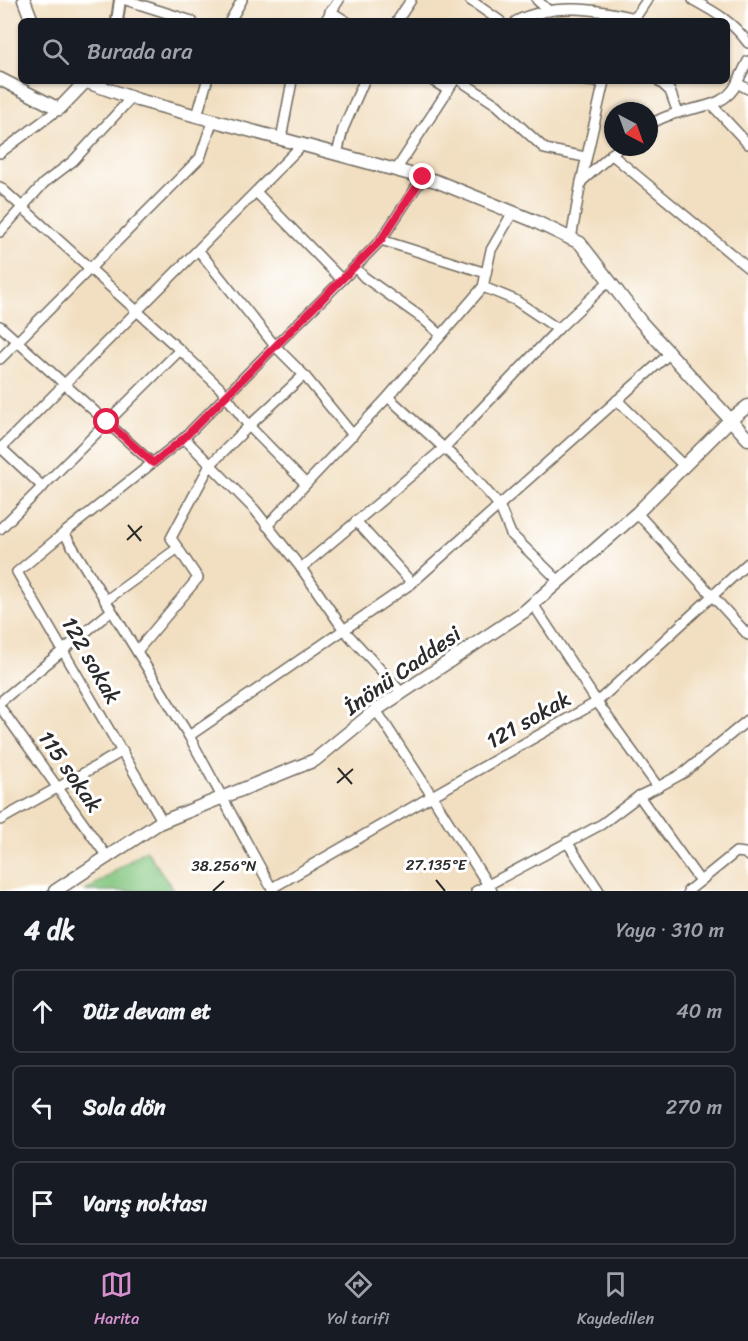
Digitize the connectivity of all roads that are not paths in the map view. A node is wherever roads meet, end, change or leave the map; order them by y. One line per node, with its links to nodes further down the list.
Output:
1 (24, 0): 13 (main road)
2 (120, 0): 14 (street)
3 (126, 0): 15 (street)
4 (242, 0): 16 (street)
5 (339, 0): 11 (street)
6 (411, 0): 19 (street)
7 (470, 0): 20 (street)
8 (537, 0): 12 (street)
9 (647, 0): 23 (street)
10 (693, 0): 24 (street)
11 (330, 11): 17 (street); 18 (street)
12 (549, 11): 21 (street); 22 (street)
13 (31, 18)
14 (117, 18)
15 (183, 18)
16 (232, 18)
17 (326, 18)
18 (341, 18)
19 (399, 18)
20 (496, 18)
21 (530, 18)
22 (627, 18)
23 (635, 18)
24 (725, 18)
25 (730, 22): 26 (street)
26 (748, 43)
27 (748, 61): 29 (street)
28 (0, 79): 44 (main road)
29 (738, 83): 40 (street); 43 (street)
30 (82, 84): 44 (main road)
31 (93, 84): 42 (main road)
32 (206, 84): 46 (street)
33 (291, 84): 49 (street)
34 (363, 84): 53 (street)
35 (438, 84): 41 (street)
36 (452, 84): 41 (street)
37 (466, 84): 56 (street)
38 (603, 84): 56 (street)
39 (662, 84): 45 (street)
40 (748, 89)
41 (448, 90): 57 (street)
42 (131, 98): 46 (main road); 62 (street)
43 (712, 105): 45 (street); 50 (street)
44 (59, 109): 52 (street)
45 (678, 113): 48 (street)
46 (197, 116): 47 (main road)
47 (213, 120): 49 (main road); 69 (street)
48 (658, 121)
49 (280, 139): 51 (main road)
50 (748, 144)
51 (302, 145): 53 (main road); 61 (street)
52 (0, 153)
53 (337, 154): 57 (main road)
54 (609, 156): 59 (street)
55 (613, 156): 70 (street)
56 (585, 157): 59 (street)
57 (396, 170): 58 (main road)
58 (423, 177): 63 (main road); 66 (street)
59 (581, 182): 65 (street)
60 (0, 187): 62 (street)
61 (256, 192): 67 (street); 73 (street)
62 (23, 208): 64 (street); 69 (street)
63 (513, 212): 65 (main road); 71 (street)
64 (0, 232)
65 (570, 239): 72 (main road)
66 (381, 240): 68 (street); 71 (street)
67 (198, 251): 75 (street); 80 (street)
68 (355, 267): 73 (street); 78 (street)
69 (88, 268): 75 (street); 79 (street)
70 (748, 268)
71 (486, 273): 74 (street)
72 (610, 279): 77 (street); 82 (main road)
73 (342, 280): 80 (street)
74 (483, 287): 77 (street); 78 (street)
75 (138, 313): 81 (street); 85 (street)
76 (0, 326): 79 (street)
77 (558, 329): 97 (street)
78 (441, 335): 87 (street)
79 (17, 342): 83 (street); 85 (street)
80 (275, 346): 84 (street); 86 (street)
81 (180, 350): 86 (street); 91 (street)
82 (669, 354): 88 (street); 90 (main road)
83 (0, 359)
84 (304, 375): 92 (street); 93 (street)
85 (65, 385): 91 (street); 96 (street)
86 (226, 396): 92 (street); 94 (street)
87 (388, 397): 93 (street); 97 (street)
88 (617, 400): 100 (street); 103 (street)
89 (748, 406): 90 (main road, İnönü Caddesi)
90 (730, 420): 95 (main road); 100 (main road, İnönü Caddesi)
91 (107, 422): 98 (street); 102 (street)
92 (249, 426): 99 (street); 101 (street)
93 (353, 435): 101 (street)
94 (184, 438): 98 (street); 99 (street)
95 (748, 439)
96 (0, 448): 102 (street)
97 (444, 448): 103 (street); 105 (street)
98 (153, 463): 108 (street)
99 (210, 465): 106 (street); 109 (street)
100 (684, 466): 104 (main road, İnönü Caddesi)
101 (306, 484): 106 (street)
102 (43, 487): 107 (street)
103 (500, 505): 112 (street); 113 (street)
104 (637, 513): 112 (main road, İnönü Caddesi); 114 (street)
105 (356, 521): 111 (street); 113 (street)
106 (267, 526): 111 (street)
107 (0, 529)
108 (64, 533): 115 (street); 120 (street, 122 sokak)
109 (178, 548): 115 (street); 121 (street)
110 (748, 564): 114 (street)
111 (301, 568): 118 (street)
112 (559, 581): 116 (main road, İnönü Caddesi)
113 (412, 583): 118 (street)
114 (712, 596): 119 (street); 124 (street)
115 (105, 601): 117 (street)
116 (533, 604): 122 (main road, İnönü Caddesi); 124 (street)
117 (110, 612): 120 (street); 121 (street)
118 (344, 630): 122 (street); 128 (street)
119 (748, 635)
120 (65, 651): 123 (street); 129 (street, 122 sokak)
121 (137, 651): 128 (street)
122 (402, 693): 126 (main road, İnönü Caddesi)
123 (0, 702)
124 (597, 702): 131 (street, 121 sokak); 132 (street, 121 sokak)
125 (0, 707): 130 (street, 115 sokak)
126 (376, 710): 132 (street); 134 (main road, İnönü Caddesi)
127 (748, 720): 131 (street)
128 (189, 736): 134 (street)
129 (123, 751): 130 (street); 136 (street, 122 sokak)
130 (58, 786): 135 (street); 139 (street, 115 sokak)
131 (658, 787): 133 (street)
132 (432, 796): 141 (street); 142 (street, 121 sokak)
133 (639, 796): 137 (street); 140 (street)
134 (224, 797): 136 (main road, İnönü Caddesi); 142 (street)
135 (0, 820)
136 (163, 822): 139 (main road, İnönü Caddesi)
137 (567, 842): 141 (street); 145 (street)
138 (748, 856): 140 (street)
139 (108, 858): 143 (main road, İnönü Caddesi)
140 (700, 881): 146 (street)
141 (490, 888): 144 (street)
142 (272, 890)
143 (55, 891)
144 (476, 891)
145 (600, 891)
146 (688, 891)

